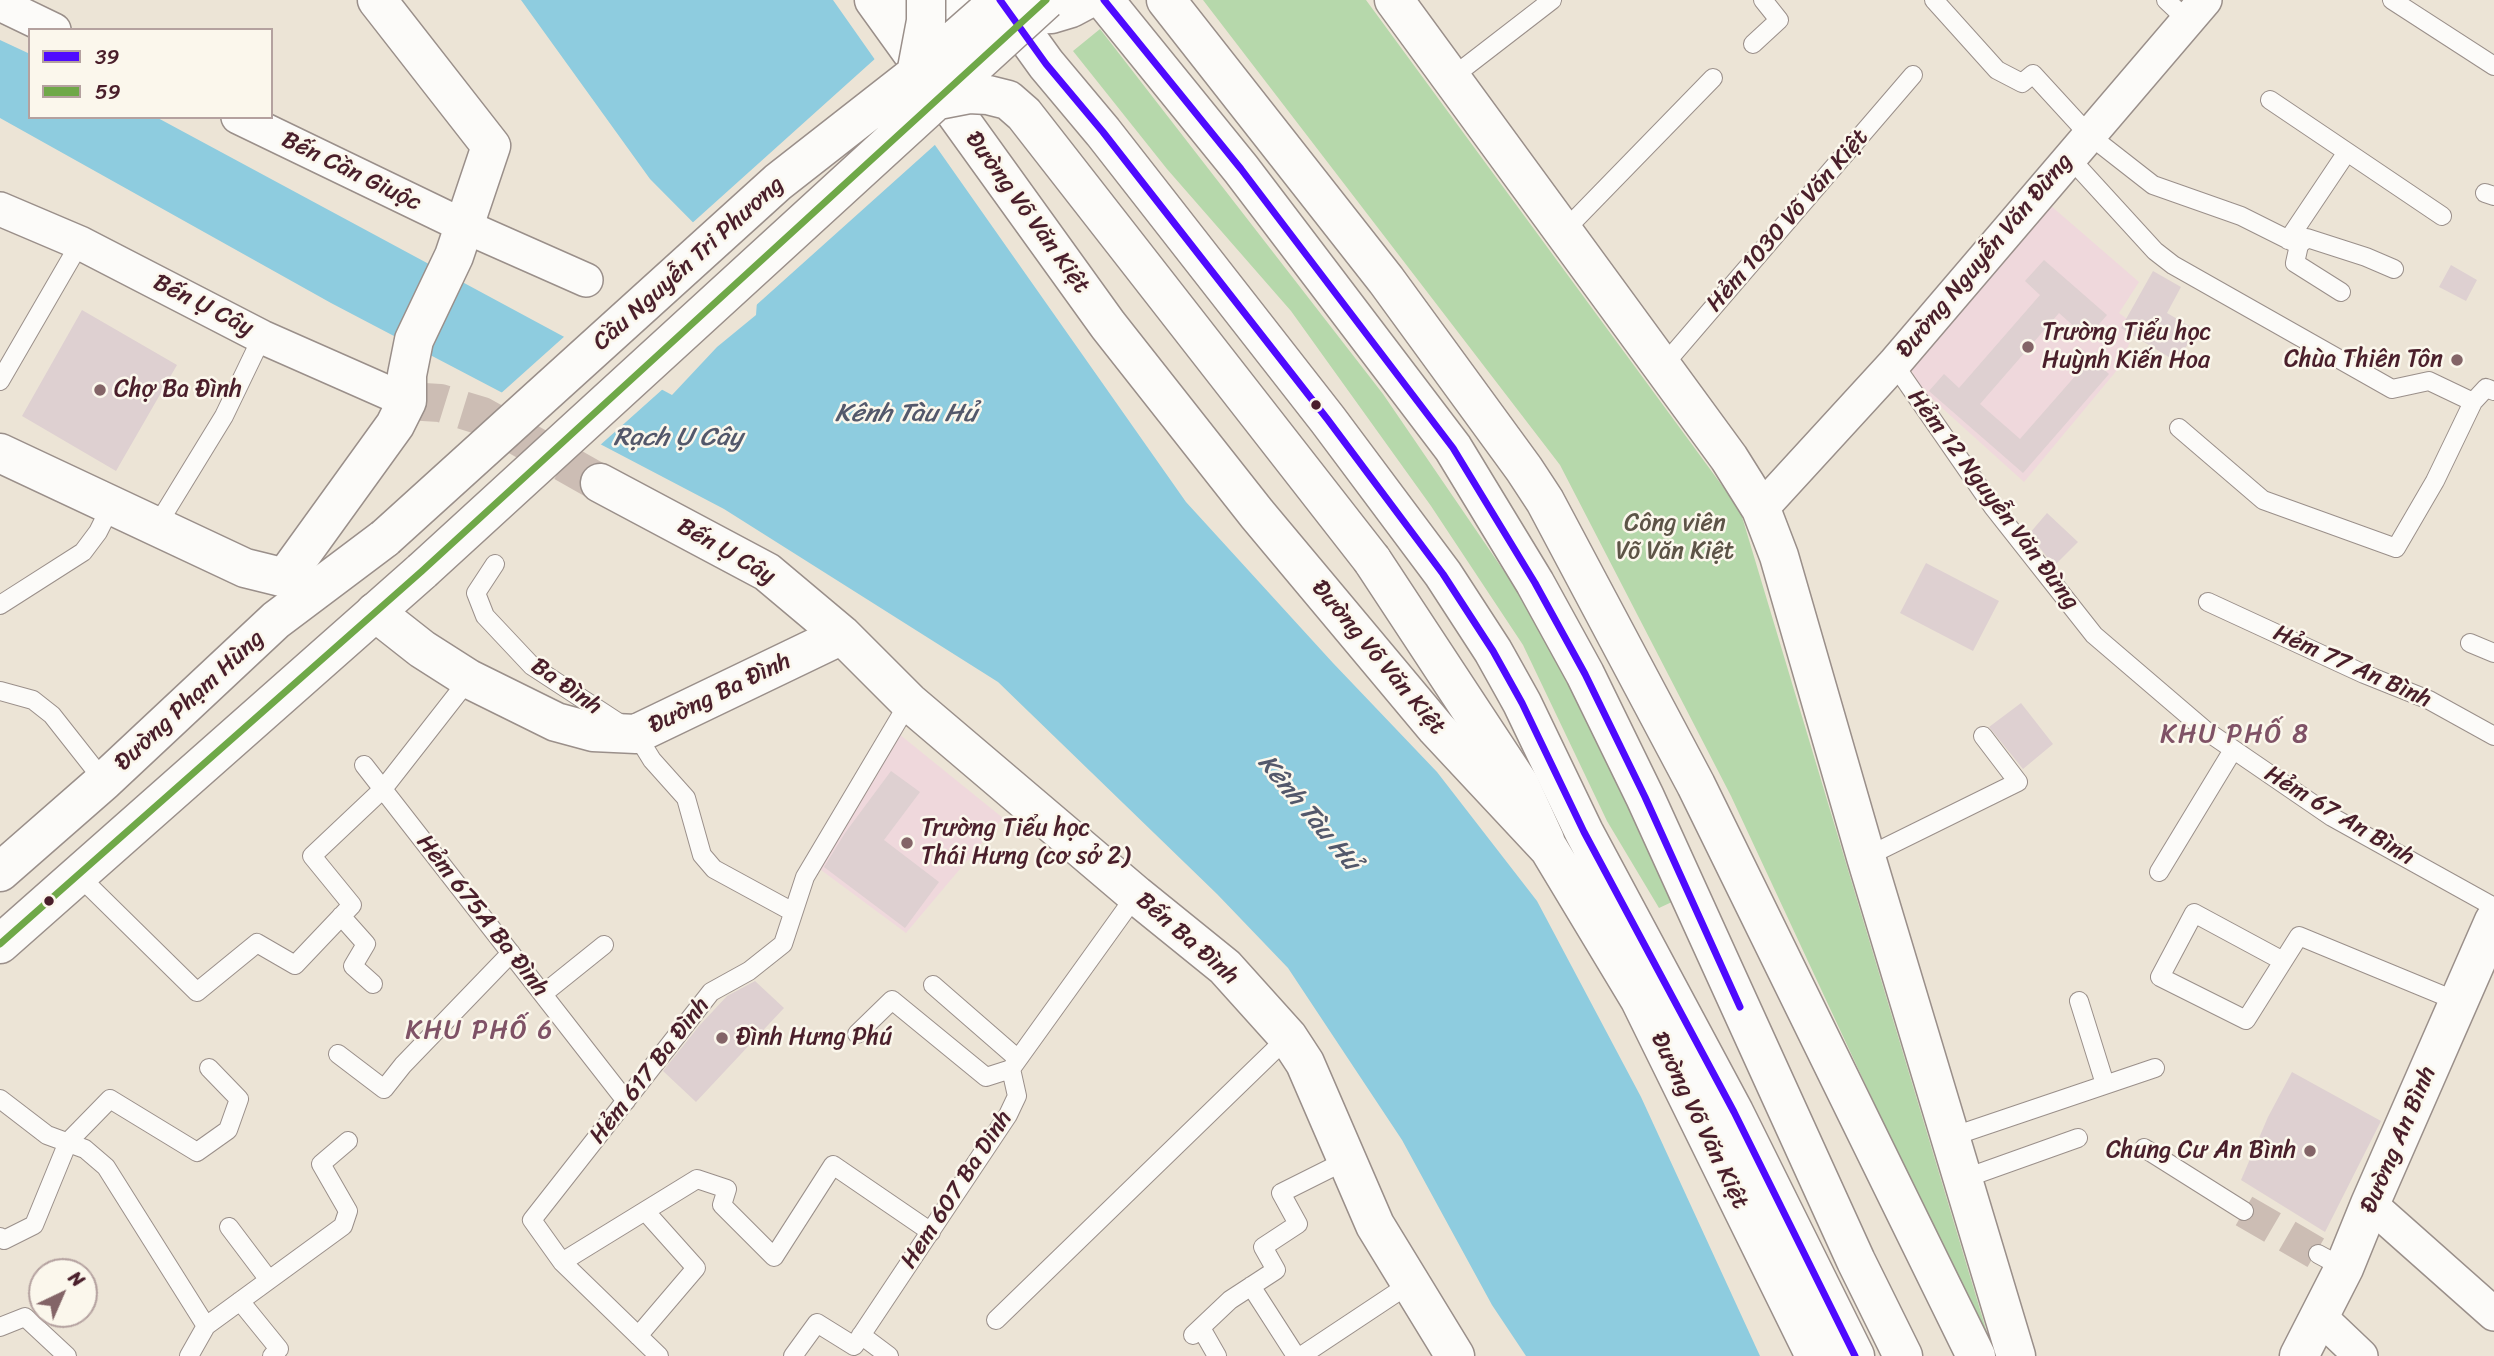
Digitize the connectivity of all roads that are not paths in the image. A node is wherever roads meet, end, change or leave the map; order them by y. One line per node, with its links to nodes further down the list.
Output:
1 (377, 0): 31 (main road)
2 (874, 0): 70 (main road, Đường Võ Văn Kiệt)
3 (904, 0): 14 (main road)
4 (926, 0): 23 (main road, bridge)
5 (1046, 0): 23 (main road, Cầu Nguyễn Tri Phương, bridge)
6 (1086, 0): 14 (main road)
7 (1104, 0): 136 (main road)
8 (1166, 0): 137 (main road)
9 (1394, 0): 21 (main road)
10 (1552, 0): 21 (lane)
11 (1763, 0): 18 (lane)
12 (1934, 0): 26 (lane)
13 (2392, 0): 19 (lane)
14 (1004, 5): 23 (main road, Cầu Nguyễn Tri Phương, bridge); 99 (main road, Đường Võ Văn Kiệt)
15 (18, 6): 17 (street)
16 (2186, 7): 26 (street, Đường Nguyễn Văn Đừng)
17 (51, 28)
18 (1753, 44)
19 (2494, 66)
20 (1913, 75): 39 (lane, Hẻm 1030 Võ Văn Kiệt)
21 (1451, 78): 30 (main road)
22 (1713, 78): 30 (lane)
23 (927, 87): 50 (main road, Cầu Nguyễn Tri Phương, bridge); 55 (main road, Cầu Nguyễn Tri Phương, bridge); 70 (main road, bridge)
24 (2270, 100): 27 (lane)
25 (242, 119): 31 (street, Bến Cần Giuộc)
26 (2079, 146): 32 (lane); 38 (street, Đường Nguyễn Văn Đừng); 43 (lane)
27 (2347, 152): 29 (lane); 32 (lane)
28 (0, 209): 33 (street, Bến Ụ Cây)
29 (2442, 216)
30 (1563, 232): 39 (main road)
31 (459, 241): 35 (street, Bến Cần Giuộc); 42 (main road)
32 (2293, 242): 34 (lane); 36 (lane)
33 (80, 243): 37 (street, Bến Ụ Cây); 40 (lane)
34 (2394, 269)
35 (586, 280)
36 (2341, 292)
37 (262, 337): 42 (street, Bến Ụ Cây); 49 (lane)
38 (1894, 364): 48 (street, Đường Nguyễn Văn Đừng); 57 (lane, Hẻm 12 Nguyễn Văn Đừng)
39 (1662, 368): 48 (main road)
40 (0, 381)
41 (2494, 391): 43 (lane)
42 (407, 401): 52 (main road)
43 (2473, 402): 44 (lane)
44 (2179, 428)
45 (0, 453): 47 (main road)
46 (600, 483): 56 (main road, Bến Ụ Cây)
47 (116, 508): 49 (main road); 54 (lane)
48 (1761, 509): 71 (main road)
49 (156, 527): 52 (main road)
50 (385, 538): 52 (main road, Đường Phạm Hùng)
51 (495, 564): 63 (lane, Ba Đình)
52 (303, 581): 68 (main road, Đường Phạm Hùng)
53 (2208, 602): 65 (lane, Hẻm 77 An Bình)
54 (0, 605)
55 (375, 612): 60 (main road, Đường Ba Đình); 74 (main road)
56 (842, 635): 62 (main road, Bến Ba Đình); 63 (main road, Đường Ba Đình)
57 (2095, 635): 66 (lane, Hẻm 67 An Bình)
58 (2470, 643): 59 (lane)
59 (2494, 653)
60 (470, 679): 63 (main road, Đường Ba Đình); 69 (lane)
61 (0, 691): 68 (lane)
62 (909, 702): 75 (main road, Bến Ba Đình); 77 (lane, Hẻm 617 Ba Đình)
63 (636, 734): 77 (lane)
64 (1983, 736): 71 (lane)
65 (2494, 736)
66 (2233, 750): 73 (lane); 76 (lane, Hẻm 67 An Bình)
67 (364, 765): 69 (lane, Hẻm 675A Ba Đình)
68 (104, 781): 72 (main road, Đường Phạm Hùng)
69 (383, 789): 78 (lane); 82 (lane, Hẻm 675A Ba Đình)
70 (1549, 849): 87 (main road, Đường Võ Văn Kiệt)
71 (1866, 857): 100 (main road)
72 (0, 872)
73 (2160, 872)
74 (78, 875): 78 (lane); 80 (main road)
75 (1136, 895): 91 (main road, Bến Ba Đình); 93 (lane)
76 (2494, 907)
77 (793, 912): 98 (lane, Hẻm 617 Ba Đình)
78 (341, 916): 84 (lane)
79 (2494, 921): 89 (main road, Đường An Bình)
80 (0, 944)
81 (604, 945): 86 (lane)
82 (511, 953): 86 (lane, Hẻm 675A Ba Đình); 92 (lane)
83 (2283, 961): 83 (lane); 89 (lane)
84 (373, 984)
85 (933, 985): 93 (lane)
86 (543, 995): 98 (lane, Hẻm 675A Ba Đình)
87 (1640, 1000): 99 (main road); 134 (main road, Đường Võ Văn Kiệt)
88 (2079, 1001): 96 (lane)
89 (2459, 1002): 107 (main road, Đường An Bình)
90 (857, 1034): 93 (lane)
91 (1288, 1037): 105 (main road, Bến Ba Đình); 120 (lane)
92 (338, 1054)
93 (1014, 1064): 111 (lane, Hem 607 Ba Dinh)
94 (209, 1068): 103 (lane)
95 (2155, 1068): 96 (lane)
96 (2105, 1084): 100 (lane)
97 (0, 1099): 103 (lane)
98 (626, 1101): 113 (lane, Hẻm 617 Ba Đình)
99 (1734, 1112): 135 (main road, Đường Võ Văn Kiệt)
100 (1951, 1137): 106 (main road)
101 (2078, 1138): 106 (lane)
102 (348, 1141): 114 (lane)
103 (68, 1142): 112 (lane); 122 (lane)
104 (2144, 1148): 108 (lane)
105 (1347, 1160): 115 (main road, Bến Ba Đình); 116 (lane)
106 (1964, 1180): 138 (main road)
107 (2370, 1204): 118 (street); 119 (main road, Đường An Bình)
108 (2244, 1210)
109 (645, 1211): 111 (lane); 113 (lane); 124 (lane)
110 (229, 1227): 114 (lane)
111 (930, 1232): 123 (lane, Hem 607 Ba Dinh)
112 (2, 1238)
113 (562, 1262): 124 (lane, Hẻm 617 Ba Đình)
114 (270, 1280): 117 (lane)
115 (1411, 1283): 132 (lane); 133 (main road, Bến Ba Đình)
116 (1251, 1286): 131 (lane); 132 (lane)
117 (240, 1301): 122 (lane); 127 (lane)
118 (2494, 1314)
119 (2320, 1317): 139 (main road, Đường An Bình); 140 (street)
120 (996, 1320)
121 (0, 1326): 125 (lane)
122 (206, 1326): 126 (lane)
123 (861, 1335): 129 (lane); 130 (lane)
124 (638, 1336): 128 (lane, Hẻm 617 Ba Đình)
125 (67, 1356)
126 (189, 1356)
127 (272, 1356)
128 (659, 1356)
129 (793, 1356)
130 (889, 1356)
131 (1217, 1356)
132 (1298, 1356)
133 (1455, 1356)
134 (1815, 1356)
135 (1855, 1356)
136 (1903, 1356)
137 (1976, 1356)
138 (2016, 1356)
139 (2300, 1356)
140 (2361, 1356)

